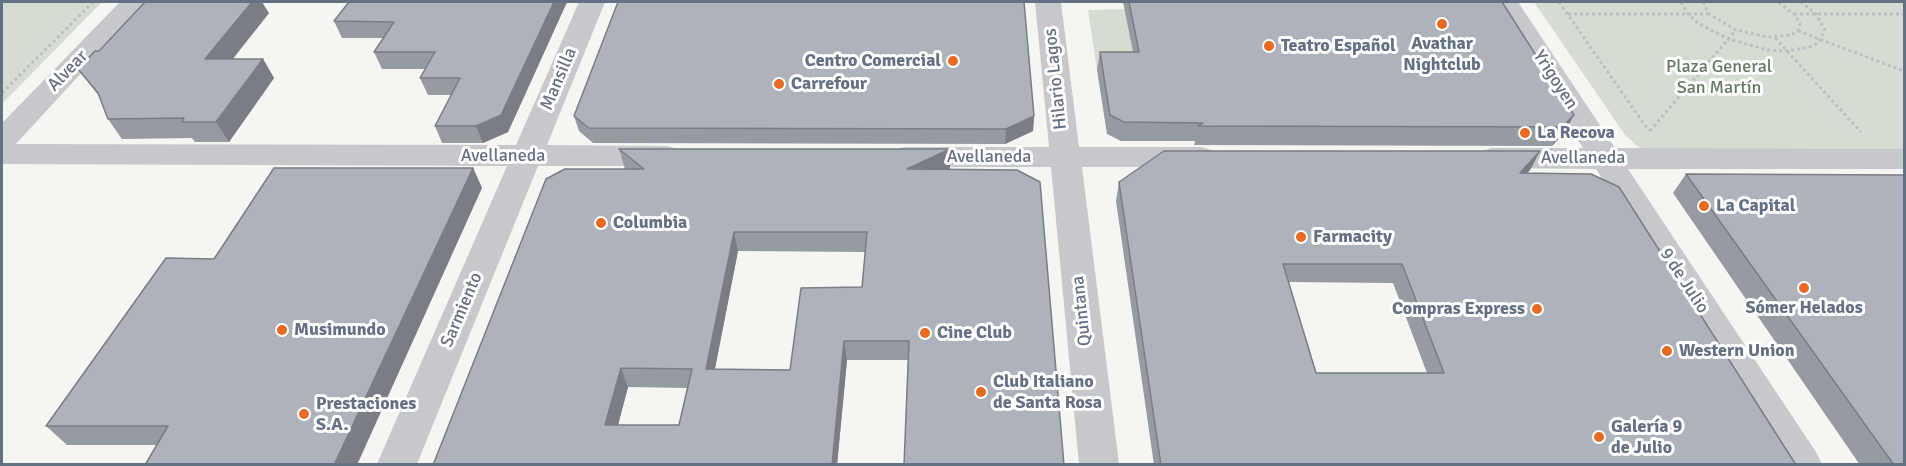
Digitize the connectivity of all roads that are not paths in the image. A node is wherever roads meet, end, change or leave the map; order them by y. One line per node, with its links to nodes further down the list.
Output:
1 (134, 2): 5 (street, Alvear)
2 (592, 2): 7 (street, Mansilla)
3 (1048, 2): 10 (street, Hilario Lagos)
4 (1505, 2): 13 (street, Yrigoyen)
5 (2, 140)
6 (2, 154): 7 (street, Avellaneda)
7 (527, 156): 8 (street, Avellaneda); 15 (street, Sarmiento)
8 (696, 156)
9 (876, 157): 10 (street, Avellaneda)
10 (1065, 157): 11 (street, Avellaneda); 16 (street, Quintana)
11 (1226, 157)
12 (1463, 158): 13 (street, Avellaneda)
13 (1605, 158): 14 (street, Avellaneda); 17 (street, 9 de Julio)
14 (1905, 159)
15 (397, 465)
16 (1099, 465)
17 (1802, 465)

